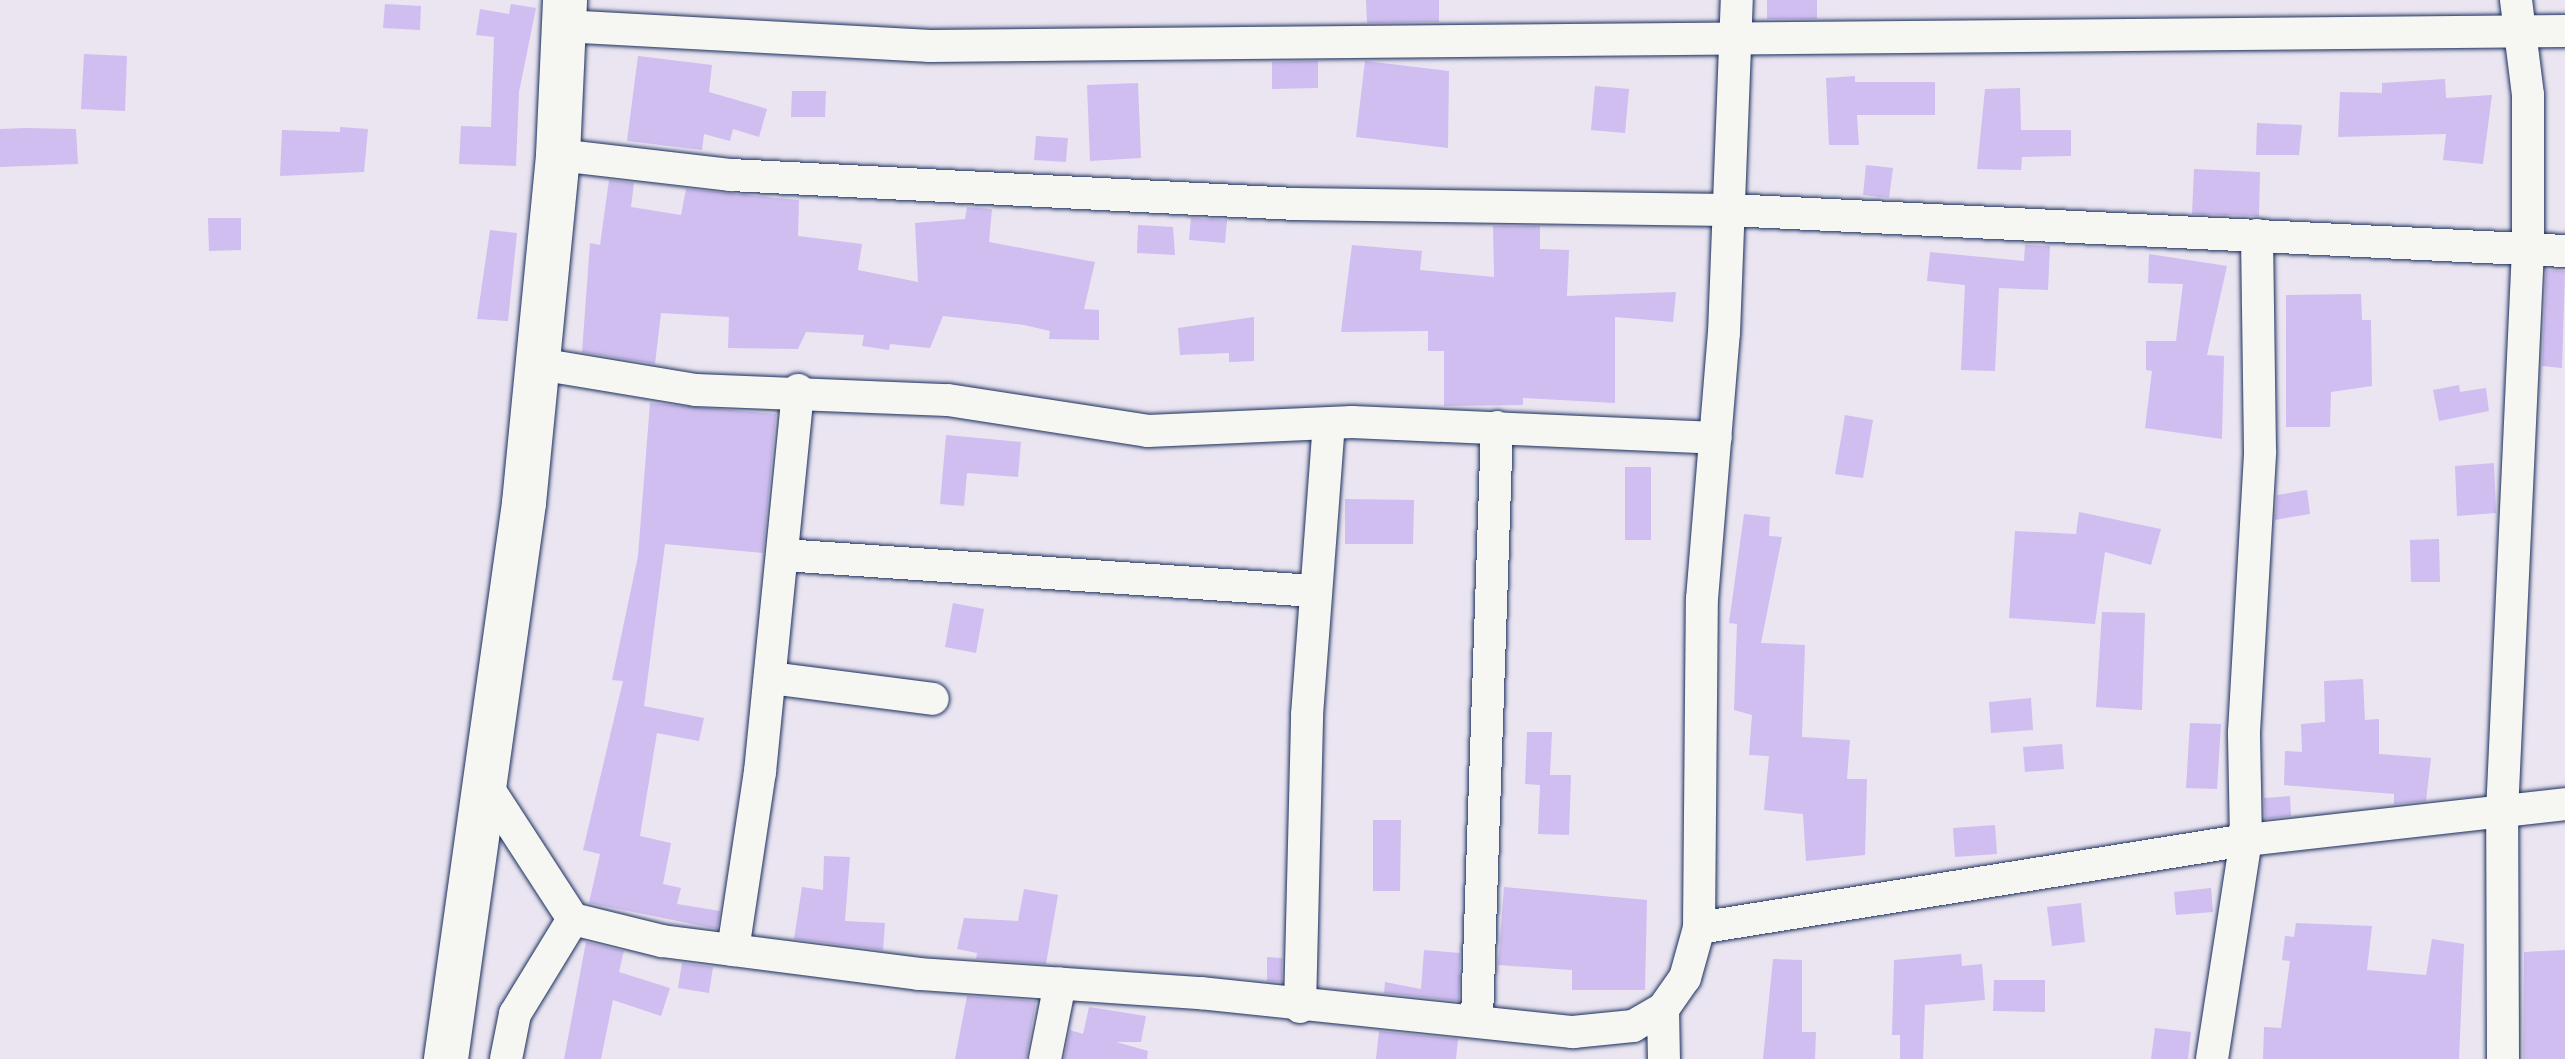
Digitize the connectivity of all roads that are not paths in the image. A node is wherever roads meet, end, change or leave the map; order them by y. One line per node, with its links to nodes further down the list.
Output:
1 (1737, 0): 5 (street)
2 (564, 13): 5 (street); 6 (street)
3 (2520, 14): 4 (street); 5 (street); 9 (street)
4 (2565, 31)
5 (1736, 36): 7 (street)
6 (558, 155): 7 (street); 11 (street)
7 (1729, 210): 8 (street); 15 (street)
8 (2257, 235): 9 (street); 23 (street)
9 (2528, 249): 10 (street); 22 (street)
10 (2565, 251)
11 (533, 363): 12 (street); 20 (street)
12 (798, 390): 13 (street); 16 (street)
13 (1329, 424): 14 (street); 17 (street)
14 (1497, 427): 15 (street); 30 (street)
15 (1716, 438): 25 (street)
16 (783, 555): 17 (street); 18 (street)
17 (1314, 591): 28 (street)
18 (770, 678): 19 (street); 26 (street)
19 (933, 699)
20 (484, 782): 24 (street); 31 (street)
21 (2565, 804): 22 (street)
22 (2502, 813): 23 (street); 36 (street)
23 (2246, 840): 25 (street); 35 (street)
24 (573, 919): 26 (street); 32 (street)
25 (1699, 928): 29 (street)
26 (733, 950): 27 (street)
27 (1060, 983): 28 (street); 33 (street)
28 (1300, 1007): 30 (street)
29 (1663, 1009): 30 (street); 34 (street)
30 (1477, 1018)
31 (446, 1059)
32 (506, 1059)
33 (1045, 1059)
34 (1664, 1059)
35 (2212, 1059)
36 (2503, 1059)

